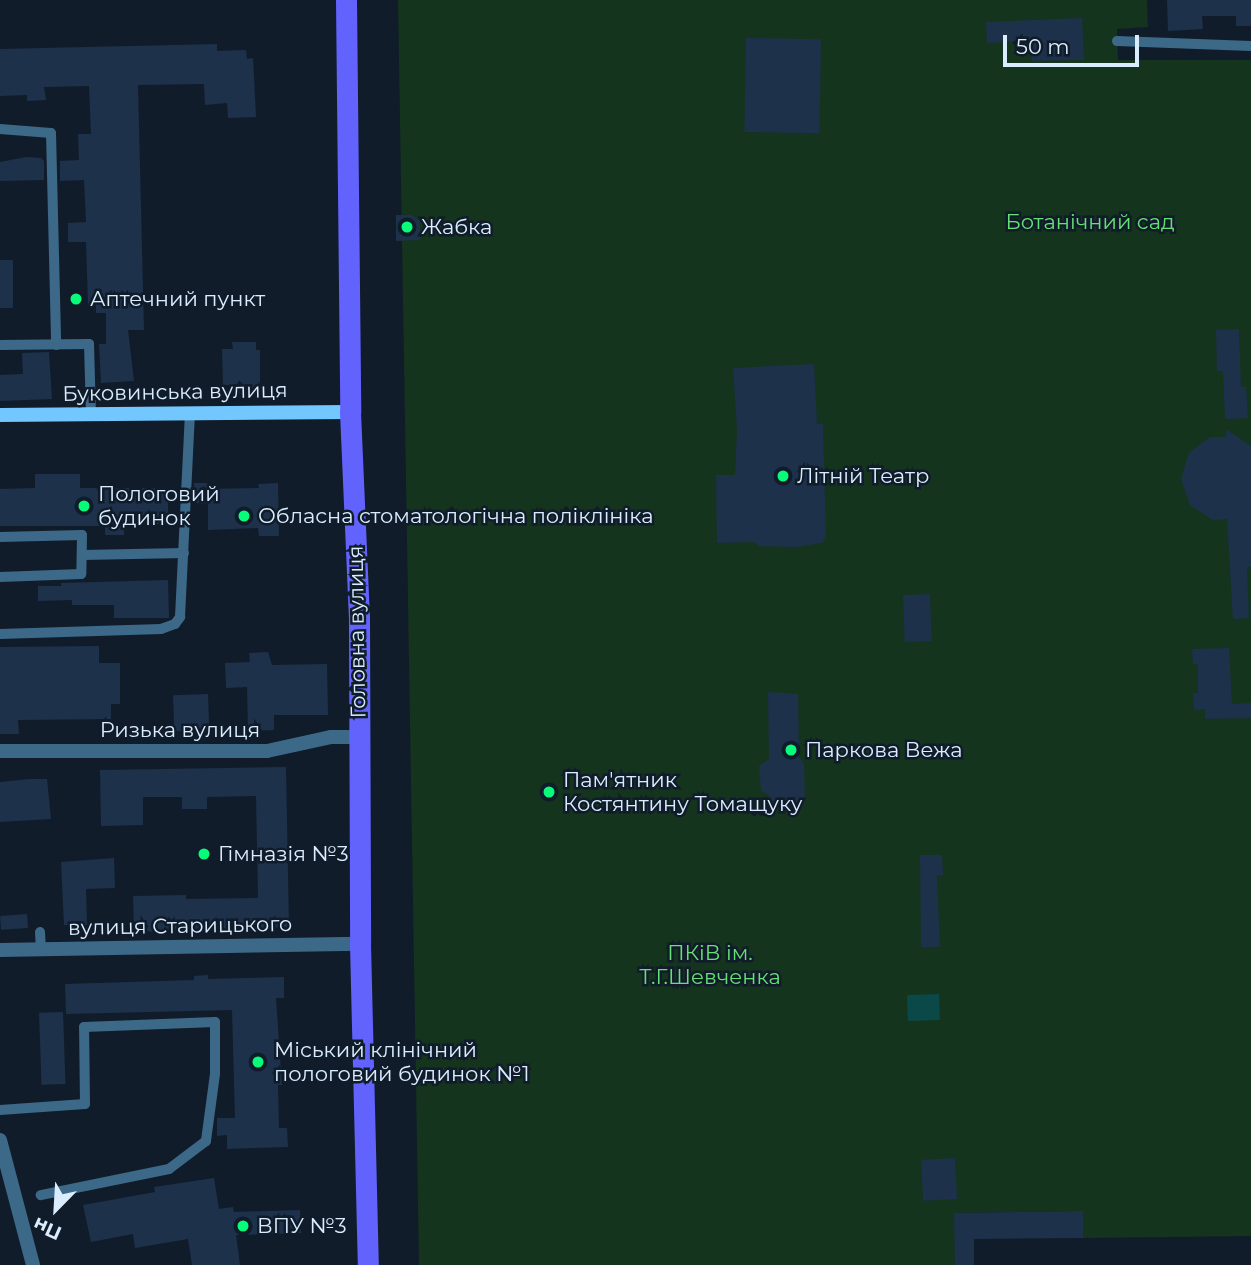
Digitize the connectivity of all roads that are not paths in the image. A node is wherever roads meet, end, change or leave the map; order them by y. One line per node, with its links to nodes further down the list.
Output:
1 (346, 0): 7 (main road, Головна вулиця)
2 (1117, 41): 3 (lane)
3 (1251, 46)
4 (0, 129): 6 (lane)
5 (0, 345): 6 (lane)
6 (56, 345): 9 (lane)
7 (350, 412): 8 (street, Буковинська вулиця); 16 (main road, Головна вулиця)
8 (190, 413): 9 (street, Буковинська вулиця); 12 (lane)
9 (91, 414): 10 (street, Буковинська вулиця)
10 (0, 415)
11 (0, 537): 13 (lane)
12 (184, 553): 13 (lane); 15 (lane)
13 (82, 555): 14 (lane)
14 (0, 577)
15 (0, 634)
16 (358, 737): 17 (street, Ризька вулиця); 19 (main road, Головна вулиця)
17 (0, 751)
18 (40, 932): 20 (lane)
19 (360, 944): 20 (street, вулиця Старицького); 26 (main road, Головна вулиця)
20 (41, 949): 21 (street, вулиця Старицького)
21 (0, 950)
22 (0, 1110): 24 (lane)
23 (0, 1140): 25 (street)
24 (41, 1195)
25 (33, 1265)
26 (368, 1265)

